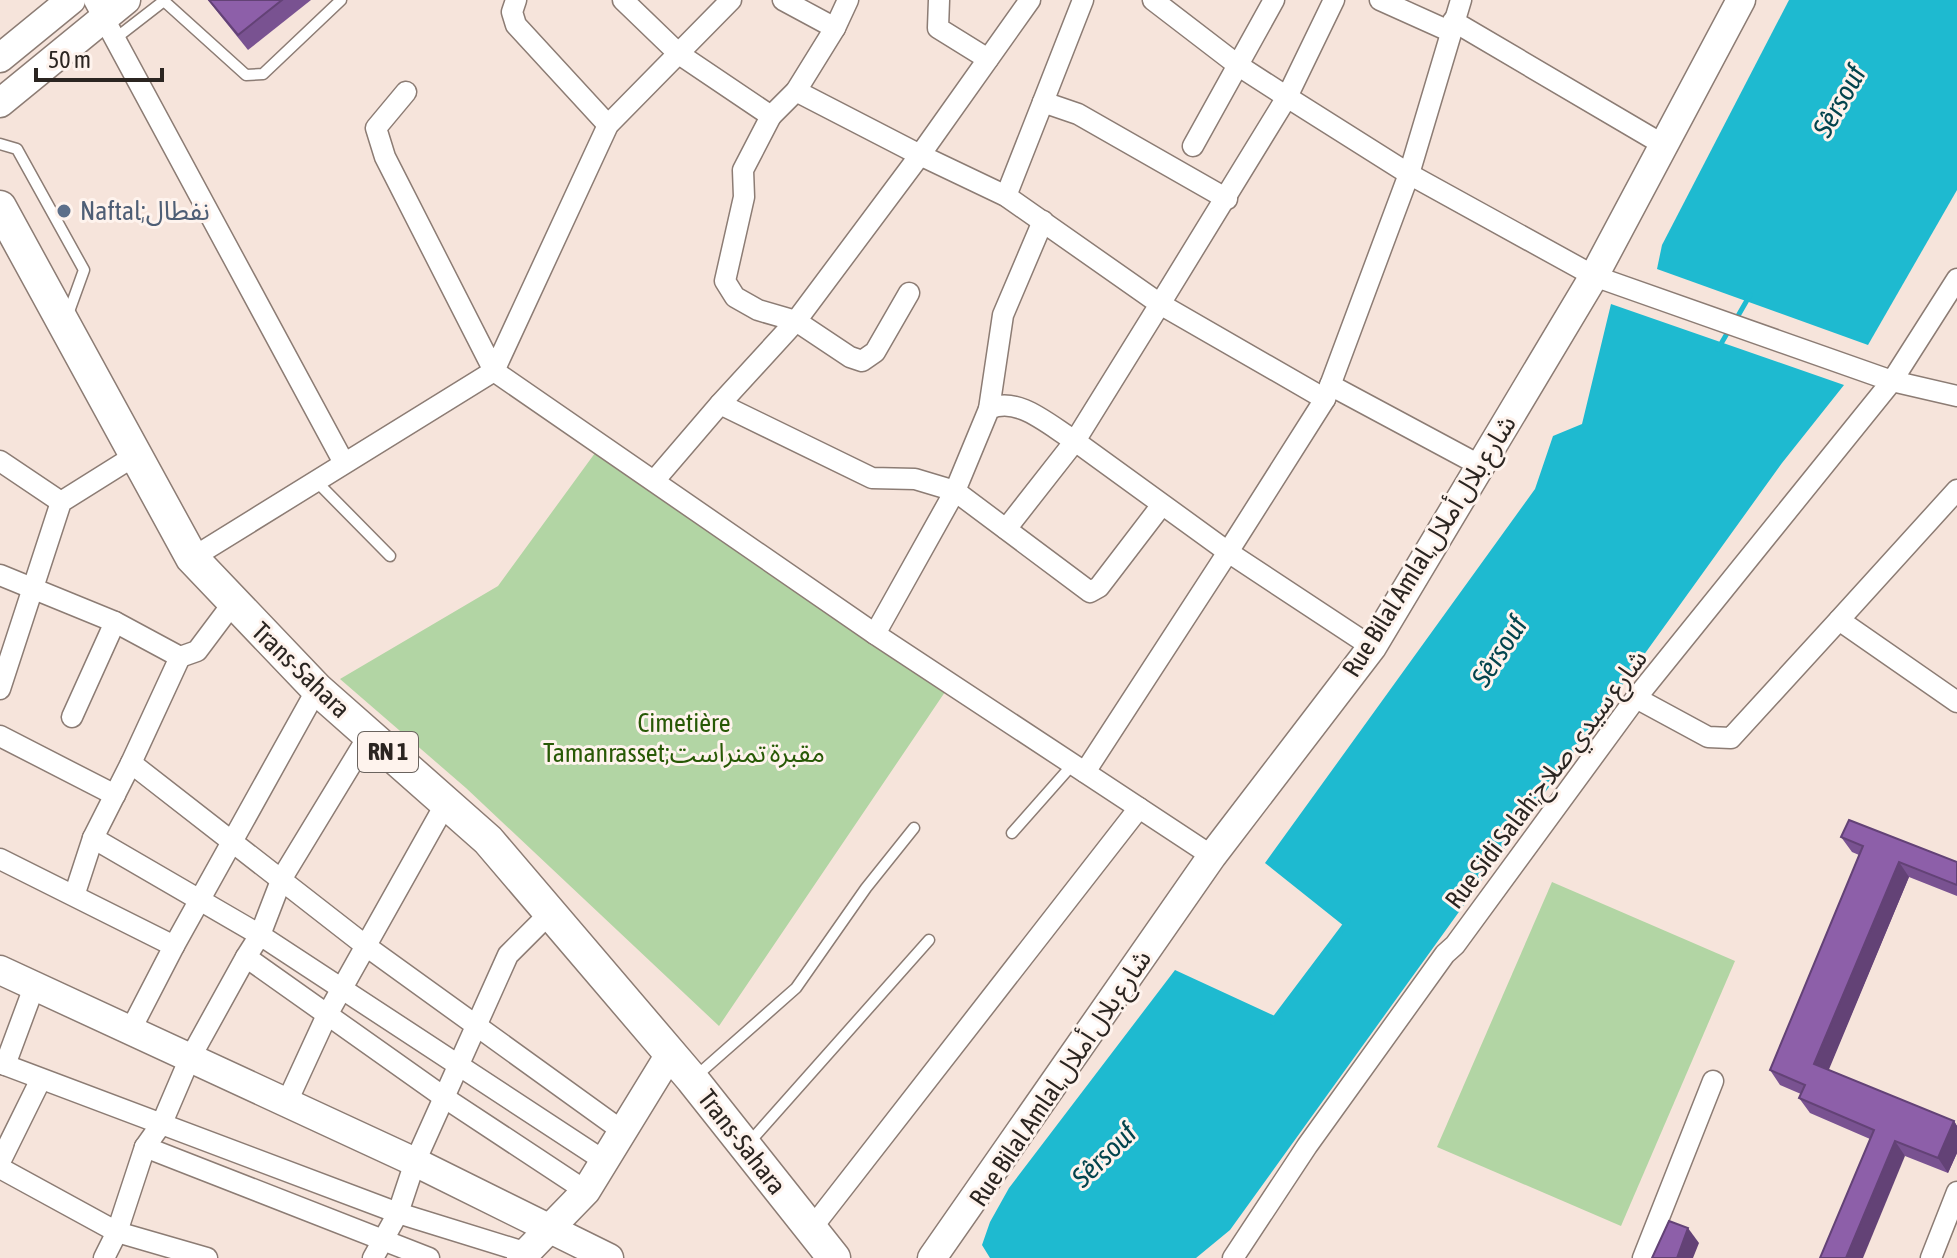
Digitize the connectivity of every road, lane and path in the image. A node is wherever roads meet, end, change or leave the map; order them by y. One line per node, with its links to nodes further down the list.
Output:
1 (71, 0): 23 (main road)
2 (126, 0): 19 (main road)
3 (164, 0): 4 (lane); 19 (lane)
4 (341, 0)
5 (516, 0): 32 (street)
6 (623, 0): 22 (street)
7 (731, 0): 22 (street)
8 (783, 0): 21 (street)
9 (848, 0): 21 (street)
10 (939, 0): 24 (street)
11 (1030, 0): 24 (street)
12 (1083, 0): 29 (street)
13 (1153, 0): 25 (street)
14 (1274, 0): 25 (street)
15 (1334, 0): 28 (street)
16 (1380, 0): 20 (street)
17 (1461, 0): 20 (street)
18 (1741, 0): 34 (main road, Rue Bilal Amlal,شارع بلال أملال)
19 (105, 19): 30 (main road); 57 (street)
20 (1451, 26): 34 (street); 37 (street)
21 (835, 28): 26 (street)
22 (679, 54): 31 (street); 32 (street)
23 (0, 58)
24 (988, 59): 36 (street)
25 (1239, 66): 28 (street); 35 (street)
26 (796, 91): 31 (street); 36 (street)
27 (406, 92): 48 (street)
28 (1287, 97): 37 (street); 39 (street)
29 (1043, 102): 38 (street); 39 (street)
30 (0, 103)
31 (771, 116): 46 (street)
32 (608, 125): 48 (street)
33 (0, 144): 47 (lane)
34 (1662, 144): 42 (main road, Rue Bilal Amlal,شارع بلال أملال)
35 (1193, 146)
36 (920, 155): 38 (street); 46 (street)
37 (1409, 174): 42 (street); 50 (street)
38 (1006, 196): 41 (street)
39 (1227, 199): 45 (street)
40 (3, 221): 47 (main road, Trans-Sahara / RN 1)
41 (1043, 221): 45 (street); 53 (street)
42 (1594, 276): 49 (street); 58 (main road, Rue Bilal Amlal,شارع بلال أملال)
43 (1957, 279): 49 (street, Rue Sidi Salah;شارع سيدي صلاح)
44 (909, 293): 46 (street)
45 (1160, 304): 50 (street); 54 (street)
46 (796, 321): 52 (street)
47 (64, 326): 55 (main road, Trans-Sahara / RN 1)
48 (494, 371): 57 (street); 60 (street)
49 (1892, 381): 51 (street); 79 (street, Rue Sidi Salah;شارع سيدي صلاح)
50 (1328, 392): 58 (street); 66 (street)
51 (1957, 396)
52 (720, 404): 60 (street); 62 (street)
53 (989, 409): 54 (street); 62 (street)
54 (1075, 441): 64 (street); 65 (street)
55 (136, 455): 63 (street); 68 (main road, Trans-Sahara / RN 1)
56 (0, 461): 63 (street)
57 (344, 463): 59 (street)
58 (1481, 466): 75 (main road, Rue Bilal Amlal,شارع بلال أملال)
59 (316, 481): 67 (lane); 68 (street)
60 (654, 481): 74 (street)
61 (1957, 490): 72 (street)
62 (955, 491): 65 (street); 74 (street)
63 (61, 502): 70 (street)
64 (1161, 506): 65 (street); 66 (street)
65 (1006, 529)
66 (1228, 552): 75 (street); 85 (street)
67 (390, 556)
68 (192, 558): 71 (main road, Trans-Sahara / RN 1)
69 (0, 575): 70 (street)
70 (34, 587): 73 (street); 77 (street)
71 (233, 603): 76 (street); 78 (main road, Trans-Sahara / RN 1)
72 (1839, 620): 79 (street); 80 (street)
73 (115, 622): 76 (street); 81 (street)
74 (875, 634): 85 (street)
75 (1372, 647): 93 (main road, Rue Bilal Amlal,شارع بلال أملال)
76 (180, 657): 84 (street)
77 (0, 689)
78 (317, 689): 82 (main road, Trans-Sahara / RN 1); 92 (street)
79 (1636, 698): 130 (street, Rue Sidi Salah;شارع سيدي صلاح)
80 (1957, 702)
81 (72, 717)
82 (369, 735): 87 (main road, Trans-Sahara / RN 1); 95 (street)
83 (0, 736): 86 (street)
84 (131, 763): 86 (street); 92 (street)
85 (1079, 768): 88 (street); 90 (lane)
86 (115, 795): 91 (street)
87 (446, 803): 98 (main road, Trans-Sahara / RN 1); 102 (street)
88 (1139, 808): 93 (street); 132 (street)
89 (914, 828): 114 (lane)
90 (1012, 833)
91 (93, 838): 96 (street); 97 (street)
92 (231, 839): 95 (street); 97 (street)
93 (1212, 856): 141 (main road, Rue Bilal Amlal,شارع بلال أملال)
94 (0, 859): 96 (street)
95 (282, 878): 99 (street); 102 (street)
96 (75, 893): 101 (street)
97 (200, 900): 99 (street); 101 (street)
98 (550, 913): 108 (street); 110 (main road, Trans-Sahara / RN 1)
99 (260, 935): 103 (street); 106 (street)
100 (929, 940): 121 (lane)
101 (174, 946): 109 (street)
102 (366, 946): 106 (street); 108 (street)
103 (246, 957): 107 (street); 111 (street)
104 (0, 970): 105 (main road)
105 (34, 987): 109 (main road); 113 (street)
106 (343, 987): 107 (street); 112 (street)
107 (327, 1015): 117 (street); 118 (street)
108 (474, 1026): 112 (street); 120 (street)
109 (129, 1033): 111 (main road)
110 (670, 1054): 114 (main road, Trans-Sahara / RN 1); 120 (main road)
111 (189, 1060): 118 (main road); 119 (street)
112 (458, 1063): 117 (street); 125 (street)
113 (3, 1064): 115 (street)
114 (692, 1079): 121 (main road, Trans-Sahara / RN 1)
115 (40, 1081): 119 (street); 123 (street)
116 (1713, 1081): 144 (street)
117 (445, 1098): 124 (street); 127 (street)
118 (286, 1104): 124 (main road)
119 (162, 1123): 122 (street); 129 (street)
120 (621, 1130): 125 (main road)
121 (746, 1146): 132 (main road, Trans-Sahara / RN 1)
122 (145, 1147): 133 (street); 134 (street)
123 (0, 1162)
124 (415, 1162): 129 (street); 131 (main road)
125 (606, 1162): 127 (main road)
126 (0, 1168): 133 (street)
127 (586, 1191): 131 (main road)
128 (1957, 1192): 145 (street)
129 (398, 1213): 134 (street); 135 (street)
130 (1258, 1220): 142 (street, Rue Sidi Salah;شارع سيدي صلاح); 143 (street, Rue Sidi Salah;شارع سيدي صلاح)
131 (552, 1229): 135 (main road); 139 (main road)
132 (811, 1229): 140 (main road, Trans-Sahara / RN 1)
133 (117, 1232): 136 (street); 137 (street)
134 (377, 1249): 138 (street)
135 (522, 1255)
136 (104, 1258)
137 (207, 1258)
138 (429, 1258)
139 (609, 1258)
140 (834, 1258)
141 (932, 1258)
142 (1233, 1258)
143 (1247, 1258)
144 (1643, 1258)
145 (1931, 1258)

